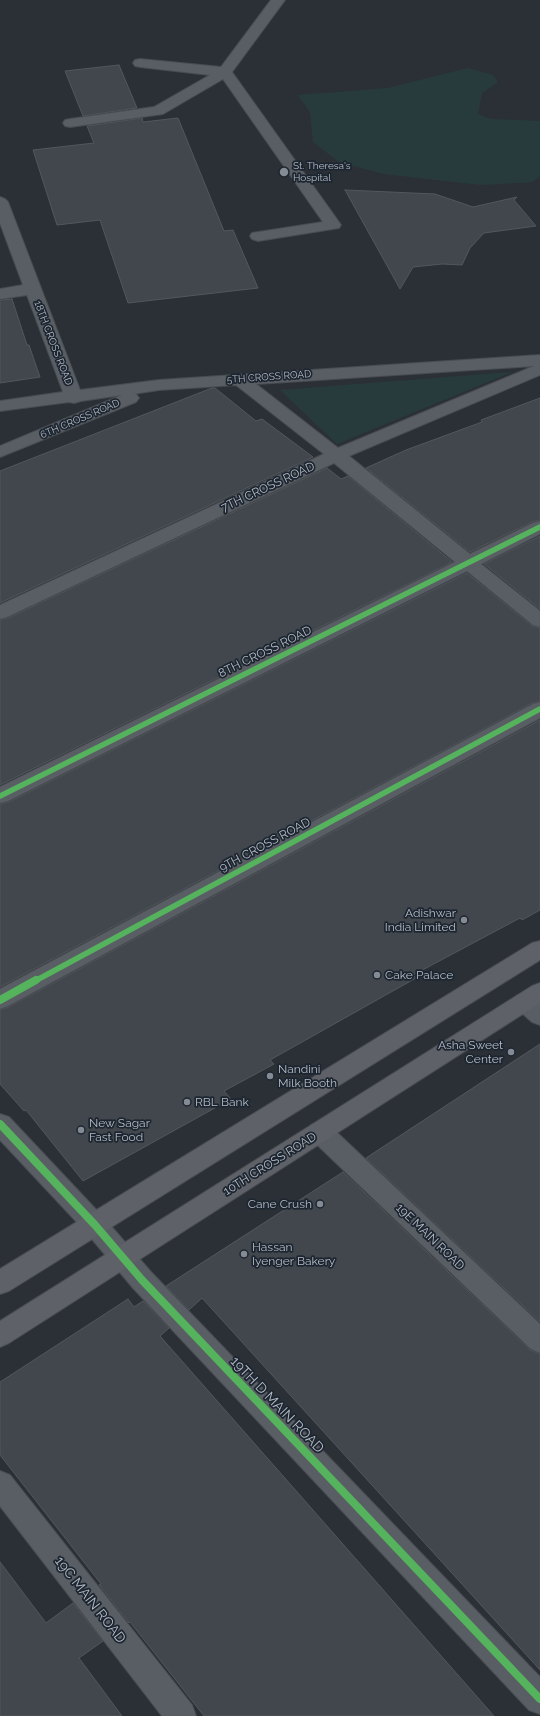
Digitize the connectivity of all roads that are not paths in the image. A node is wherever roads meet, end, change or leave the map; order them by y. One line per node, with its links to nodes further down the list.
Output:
1 (278, 0): 3 (street)
2 (140, 63): 3 (street)
3 (225, 72): 4 (street); 6 (street)
4 (70, 122)
5 (0, 202): 7 (street, 18TH CROSS ROAD)
6 (258, 236)
7 (32, 289): 8 (street); 13 (street, 18TH CROSS ROAD)
8 (0, 294)
9 (540, 360): 11 (street, 5TH CROSS ROAD)
10 (540, 369): 16 (street, 7TH CROSS ROAD)
11 (239, 379): 12 (street, 5TH CROSS ROAD); 16 (street)
12 (159, 385): 13 (street, 5TH CROSS ROAD); 15 (street, 6TH CROSS ROAD)
13 (74, 398): 14 (street, 5TH CROSS ROAD)
14 (0, 406)
15 (0, 452)
16 (336, 455): 18 (street); 19 (street, 7TH CROSS ROAD)
17 (540, 527): 18 (street, 8TH CROSS ROAD)
18 (468, 563): 20 (street); 22 (street, 8TH CROSS ROAD)
19 (0, 613)
20 (540, 621)
21 (540, 709): 24 (street, 9TH CROSS ROAD)
22 (0, 796)
23 (540, 949): 28 (main road)
24 (0, 1000)
25 (535, 1003): 27 (main road, 10TH CROSS ROAD)
26 (0, 1124): 28 (street, 19TH D MAIN ROAD)
27 (320, 1132): 29 (main road, 10TH CROSS ROAD); 32 (street, 19E MAIN ROAD)
28 (95, 1224): 29 (street, 19TH D MAIN ROAD); 30 (main road)
29 (123, 1257): 31 (main road, 10TH CROSS ROAD); 34 (street, 19TH D MAIN ROAD)
30 (0, 1283)
31 (0, 1335)
32 (540, 1341)
33 (0, 1484): 35 (street, 19C MAIN ROAD)
34 (540, 1699)
35 (181, 1716)

